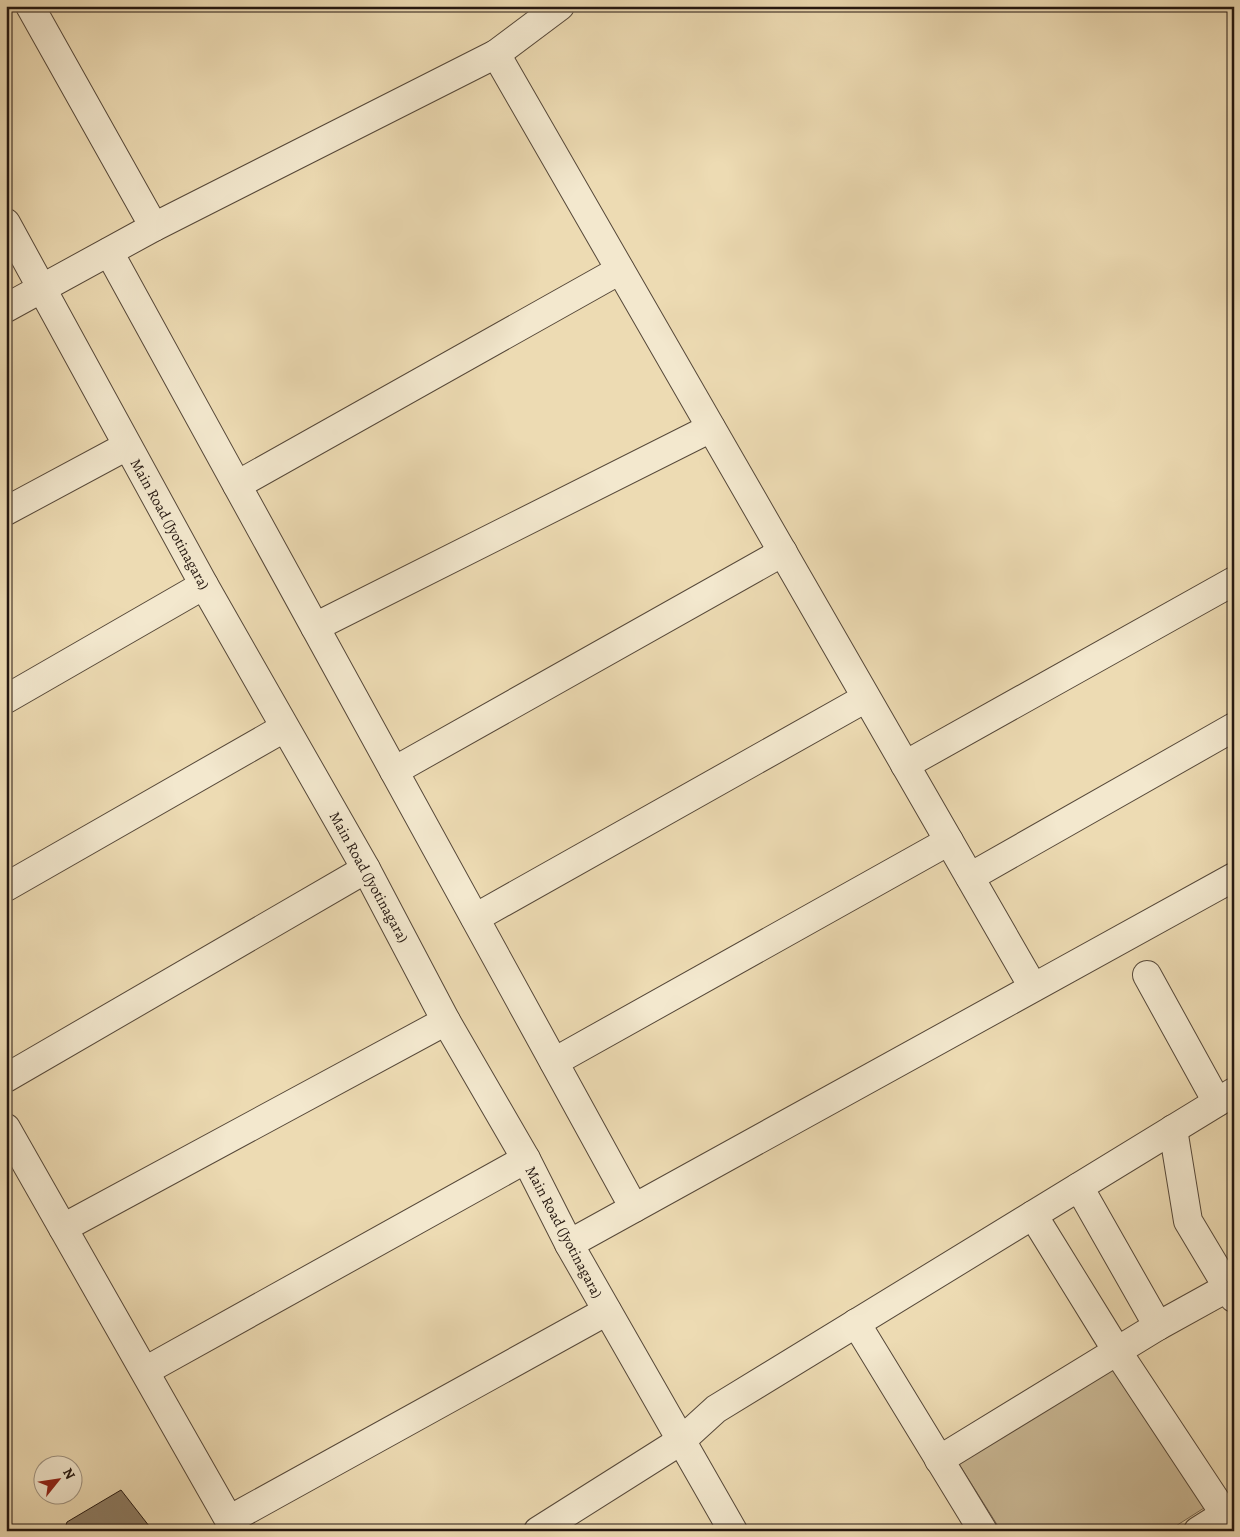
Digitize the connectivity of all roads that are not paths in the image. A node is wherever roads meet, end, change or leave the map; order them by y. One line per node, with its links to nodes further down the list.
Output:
1 (30, 6): 5 (street)
2 (560, 6): 3 (street)
3 (496, 54): 5 (street); 7 (street)
4 (6, 222): 8 (street, Main Road (Jyotinagara))
5 (154, 227): 6 (street)
6 (109, 252): 8 (street); 12 (street)
7 (620, 270): 10 (street); 12 (street)
8 (42, 288): 9 (street); 11 (street, Main Road (Jyotinagara))
9 (6, 308)
10 (711, 428): 14 (street); 17 (street)
11 (127, 446): 13 (street); 16 (street, Main Road (Jyotinagara))
12 (237, 485): 17 (street)
13 (6, 511)
14 (783, 552): 18 (street); 23 (street)
15 (1234, 581): 22 (street)
16 (204, 585): 19 (street); 21 (street, Main Road (Jyotinagara))
17 (315, 627): 23 (street)
18 (866, 698): 22 (street); 29 (street)
19 (6, 699)
20 (1234, 727): 26 (street)
21 (284, 728): 25 (street, Main Road (Jyotinagara)); 28 (street)
22 (905, 766): 24 (street)
23 (394, 771): 29 (street)
24 (949, 841): 26 (street); 33 (street)
25 (366, 869): 32 (street, Main Road (Jyotinagara)); 34 (street)
26 (970, 877): 31 (street)
27 (1234, 877): 31 (street)
28 (6, 886)
29 (475, 918): 33 (street)
30 (1147, 975): 35 (street)
31 (1033, 988): 40 (street)
32 (446, 1021): 38 (street, Main Road (Jyotinagara)); 42 (street)
33 (554, 1062): 40 (street)
34 (6, 1078)
35 (1226, 1097): 37 (street)
36 (6, 1128): 42 (street)
37 (1173, 1130): 39 (street); 44 (street)
38 (526, 1160): 43 (street, Main Road (Jyotinagara)); 49 (street)
39 (1079, 1187): 41 (street); 47 (street)
40 (634, 1208): 43 (street)
41 (1033, 1215): 46 (street); 48 (street)
42 (63, 1228): 49 (street)
43 (569, 1244): 45 (street, Main Road (Jyotinagara))
44 (1232, 1290): 47 (street)
45 (607, 1311): 49 (street); 50 (street, Main Road (Jyotinagara))
46 (856, 1323): 50 (street); 51 (street)
47 (1158, 1326): 48 (street)
48 (1117, 1351): 51 (street); 52 (street)
49 (144, 1370)
50 (682, 1440): 53 (street); 54 (street, Main Road (Jyotinagara))
51 (939, 1460): 55 (street)
52 (1229, 1521): 56 (street)
53 (538, 1531)
54 (733, 1531)
55 (983, 1531)
56 (1198, 1531)

